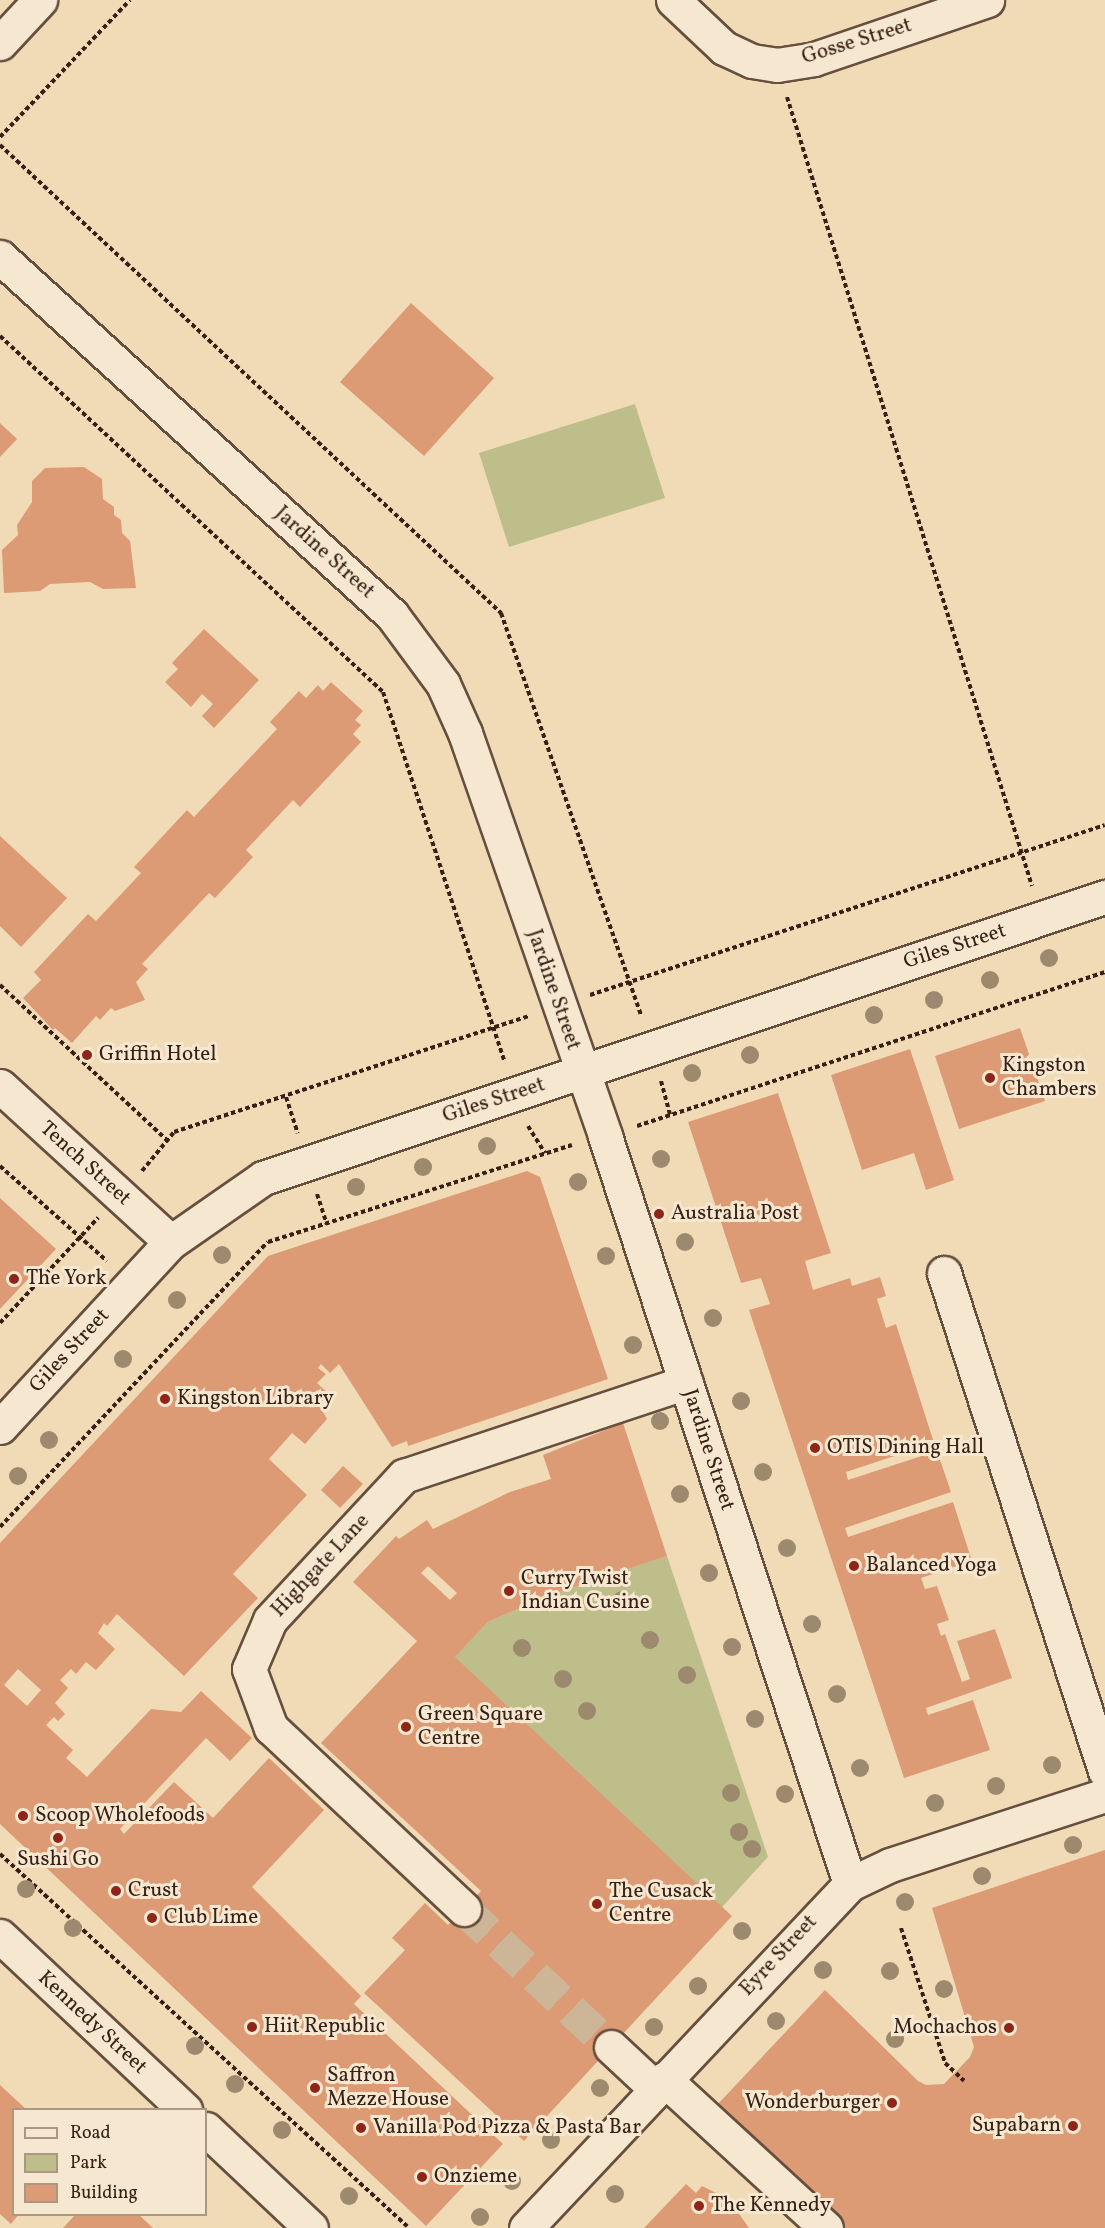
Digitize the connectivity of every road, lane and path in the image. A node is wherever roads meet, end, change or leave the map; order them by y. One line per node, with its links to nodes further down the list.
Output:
1 (40, 0): 5 (street)
2 (130, 0): 7 (path)
3 (673, 0): 6 (street, Gosse Street)
4 (987, 0): 6 (street, Gosse Street)
5 (0, 43)
6 (777, 65): 12 (path)
7 (0, 137)
8 (0, 146): 12 (path)
9 (0, 257): 17 (street, Jardine Street)
10 (0, 336): 16 (path)
11 (1105, 825): 12 (path)
12 (1022, 852): 14 (path)
13 (1105, 897): 14 (street, Giles Street)
14 (1042, 918): 17 (street, Giles Street)
15 (1105, 972): 19 (path)
16 (0, 985)
17 (582, 1072): 22 (street, Giles Street); 25 (street, Jardine Street)
18 (0, 1086): 22 (street, Tench Street)
19 (670, 1115)
20 (545, 1153): 27 (path)
21 (0, 1166): 24 (path)
22 (171, 1242): 26 (street, Giles Street)
23 (944, 1274): 28 (street)
24 (0, 1323)
25 (686, 1382): 31 (street, Jardine Street); 32 (street, Highgate Lane)
26 (0, 1427)
27 (0, 1527)
28 (1105, 1771)
29 (1105, 1795): 31 (street, Eyre Street)
30 (0, 1854): 41 (path)
31 (850, 1884): 37 (street, Eyre Street)
32 (464, 1909)
33 (901, 1928): 36 (path)
34 (0, 1936): 38 (street, Kennedy Street)
35 (611, 2047): 37 (street)
36 (963, 2081)
37 (660, 2084): 42 (street, Eyre Street); 43 (street)
38 (184, 2108)
39 (207, 2130): 40 (street)
40 (311, 2228)
41 (409, 2228)
42 (526, 2228)
43 (826, 2228)

